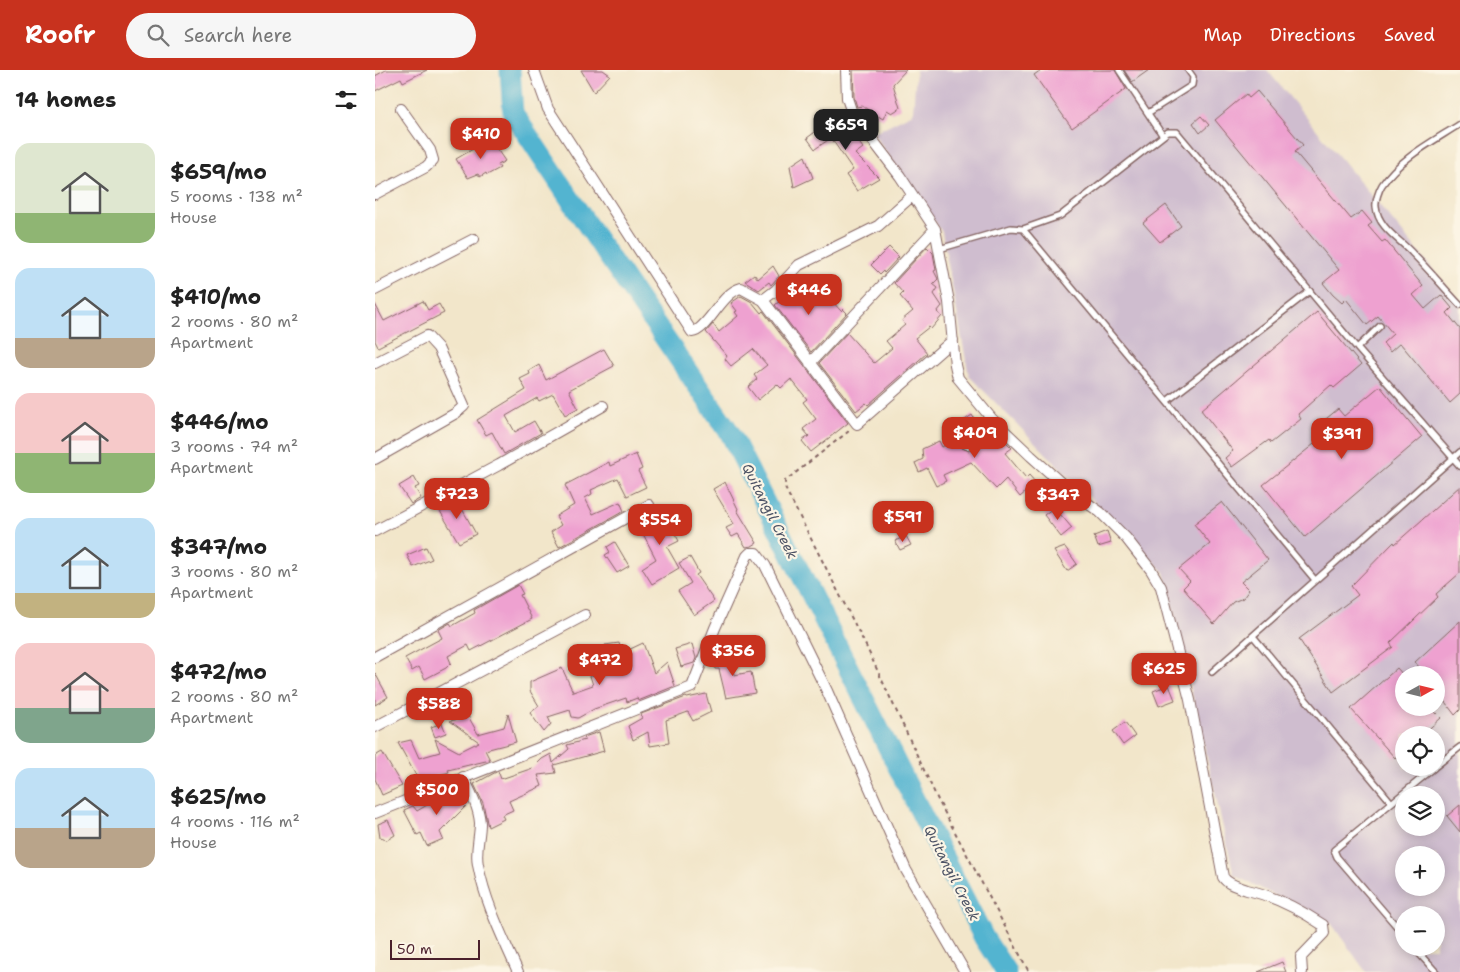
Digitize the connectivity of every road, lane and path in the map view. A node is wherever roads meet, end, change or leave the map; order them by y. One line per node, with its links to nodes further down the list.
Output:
1 (534, 70): 17 (street)
2 (845, 70): 10 (street)
3 (1119, 70): 6 (lane)
4 (1188, 70): 6 (lane)
5 (401, 110): 9 (street)
6 (1149, 113): 8 (lane)
7 (1460, 124): 18 (lane)
8 (1163, 136): 12 (lane); 16 (lane)
9 (375, 194)
10 (912, 196): 11 (street); 17 (street)
11 (935, 229): 14 (street); 23 (street)
12 (1023, 229): 14 (lane); 24 (lane)
13 (474, 239): 15 (street)
14 (939, 249): 20 (street)
15 (375, 290)
16 (1310, 291): 21 (lane); 24 (lane)
17 (763, 300): 23 (street)
18 (1460, 305)
19 (1380, 326): 21 (lane)
20 (953, 340): 26 (street); 27 (street)
21 (1357, 348): 31 (lane)
22 (375, 363): 30 (street)
23 (810, 363): 27 (street)
24 (1167, 401): 35 (lane)
25 (603, 406): 34 (street)
26 (992, 419): 28 (street); 52 (street)
27 (857, 424): 51 (path)
28 (967, 444)
29 (1460, 452): 31 (lane)
30 (375, 459)
31 (1453, 460): 32 (lane); 35 (lane)
32 (1460, 466)
33 (649, 505): 38 (street)
34 (375, 531)
35 (1315, 580): 37 (lane)
36 (585, 615): 40 (street)
37 (1253, 636): 39 (lane); 45 (lane)
38 (375, 657)
39 (1212, 672)
40 (375, 727)
41 (1460, 747): 42 (lane)
42 (1445, 759)
43 (463, 776): 46 (street); 49 (street); 50 (street)
44 (1424, 776): 45 (lane)
45 (1391, 802): 47 (lane)
46 (375, 813)
47 (1395, 925)
48 (1422, 956): 53 (lane)
49 (518, 972)
50 (965, 972)
51 (1029, 972)
52 (1302, 972)
53 (1436, 972)

